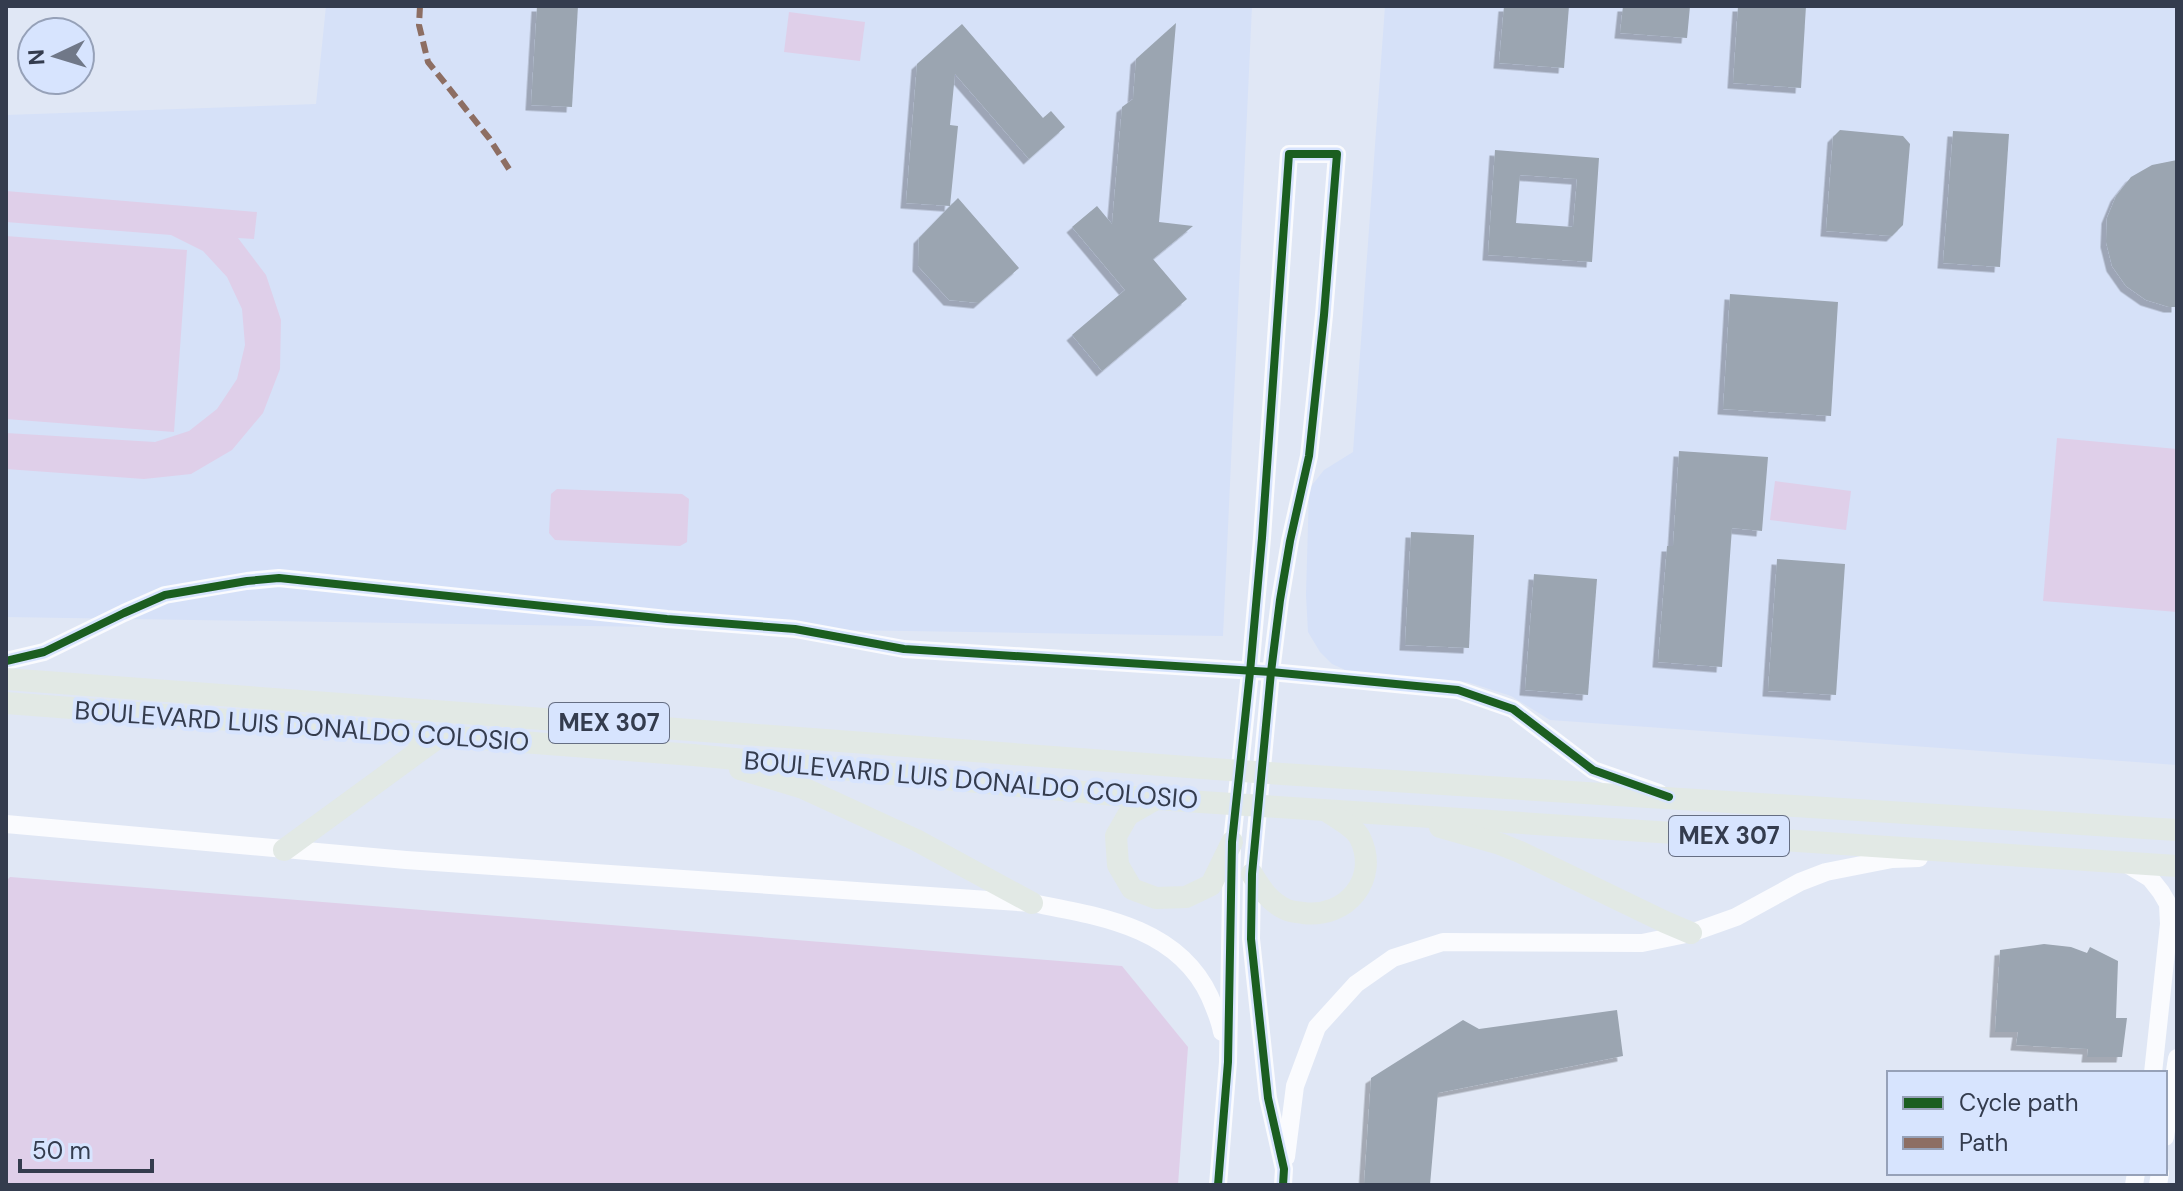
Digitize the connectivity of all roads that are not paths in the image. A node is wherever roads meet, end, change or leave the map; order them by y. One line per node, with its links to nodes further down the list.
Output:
1 (6, 661): 2 (street)
2 (1250, 672): 3 (street); 3 (street); 14 (street)
3 (1271, 672): 8 (street); 19 (street)
4 (6, 679): 8 (main road, BOULEVARD LUIS DONALDO COLOSIO / MEX 307)
5 (6, 703): 6 (main road, BOULEVARD LUIS DONALDO COLOSIO / MEX 307)
6 (440, 736): 7 (main road, BOULEVARD LUIS DONALDO COLOSIO / MEX 307); 15 (main road)
7 (693, 755): 9 (main road, BOULEVARD LUIS DONALDO COLOSIO / MEX 307); 20 (main road)
8 (1669, 797): 13 (main road, BOULEVARD LUIS DONALDO COLOSIO / MEX 307)
9 (1156, 799): 10 (main road, BOULEVARD LUIS DONALDO COLOSIO / MEX 307); 14 (main road)
10 (1326, 810): 11 (main road, BOULEVARD LUIS DONALDO COLOSIO / MEX 307); 19 (main road)
11 (1392, 814): 16 (main road, BOULEVARD LUIS DONALDO COLOSIO / MEX 307); 21 (main road)
12 (6, 824): 15 (street)
13 (2177, 830)
14 (1232, 842): 23 (street)
15 (284, 850): 20 (street)
16 (2006, 853): 17 (main road, BOULEVARD LUIS DONALDO COLOSIO / MEX 307); 21 (street)
17 (2125, 862): 18 (main road, BOULEVARD LUIS DONALDO COLOSIO / MEX 307); 24 (street)
18 (2177, 866)
19 (1252, 874): 26 (street)
20 (1032, 903): 23 (street)
21 (1691, 933): 26 (street)
22 (2177, 1058): 25 (street)
23 (1228, 1062): 27 (street)
24 (2153, 1071)
25 (2167, 1124)
26 (1284, 1177)
27 (1218, 1185)

